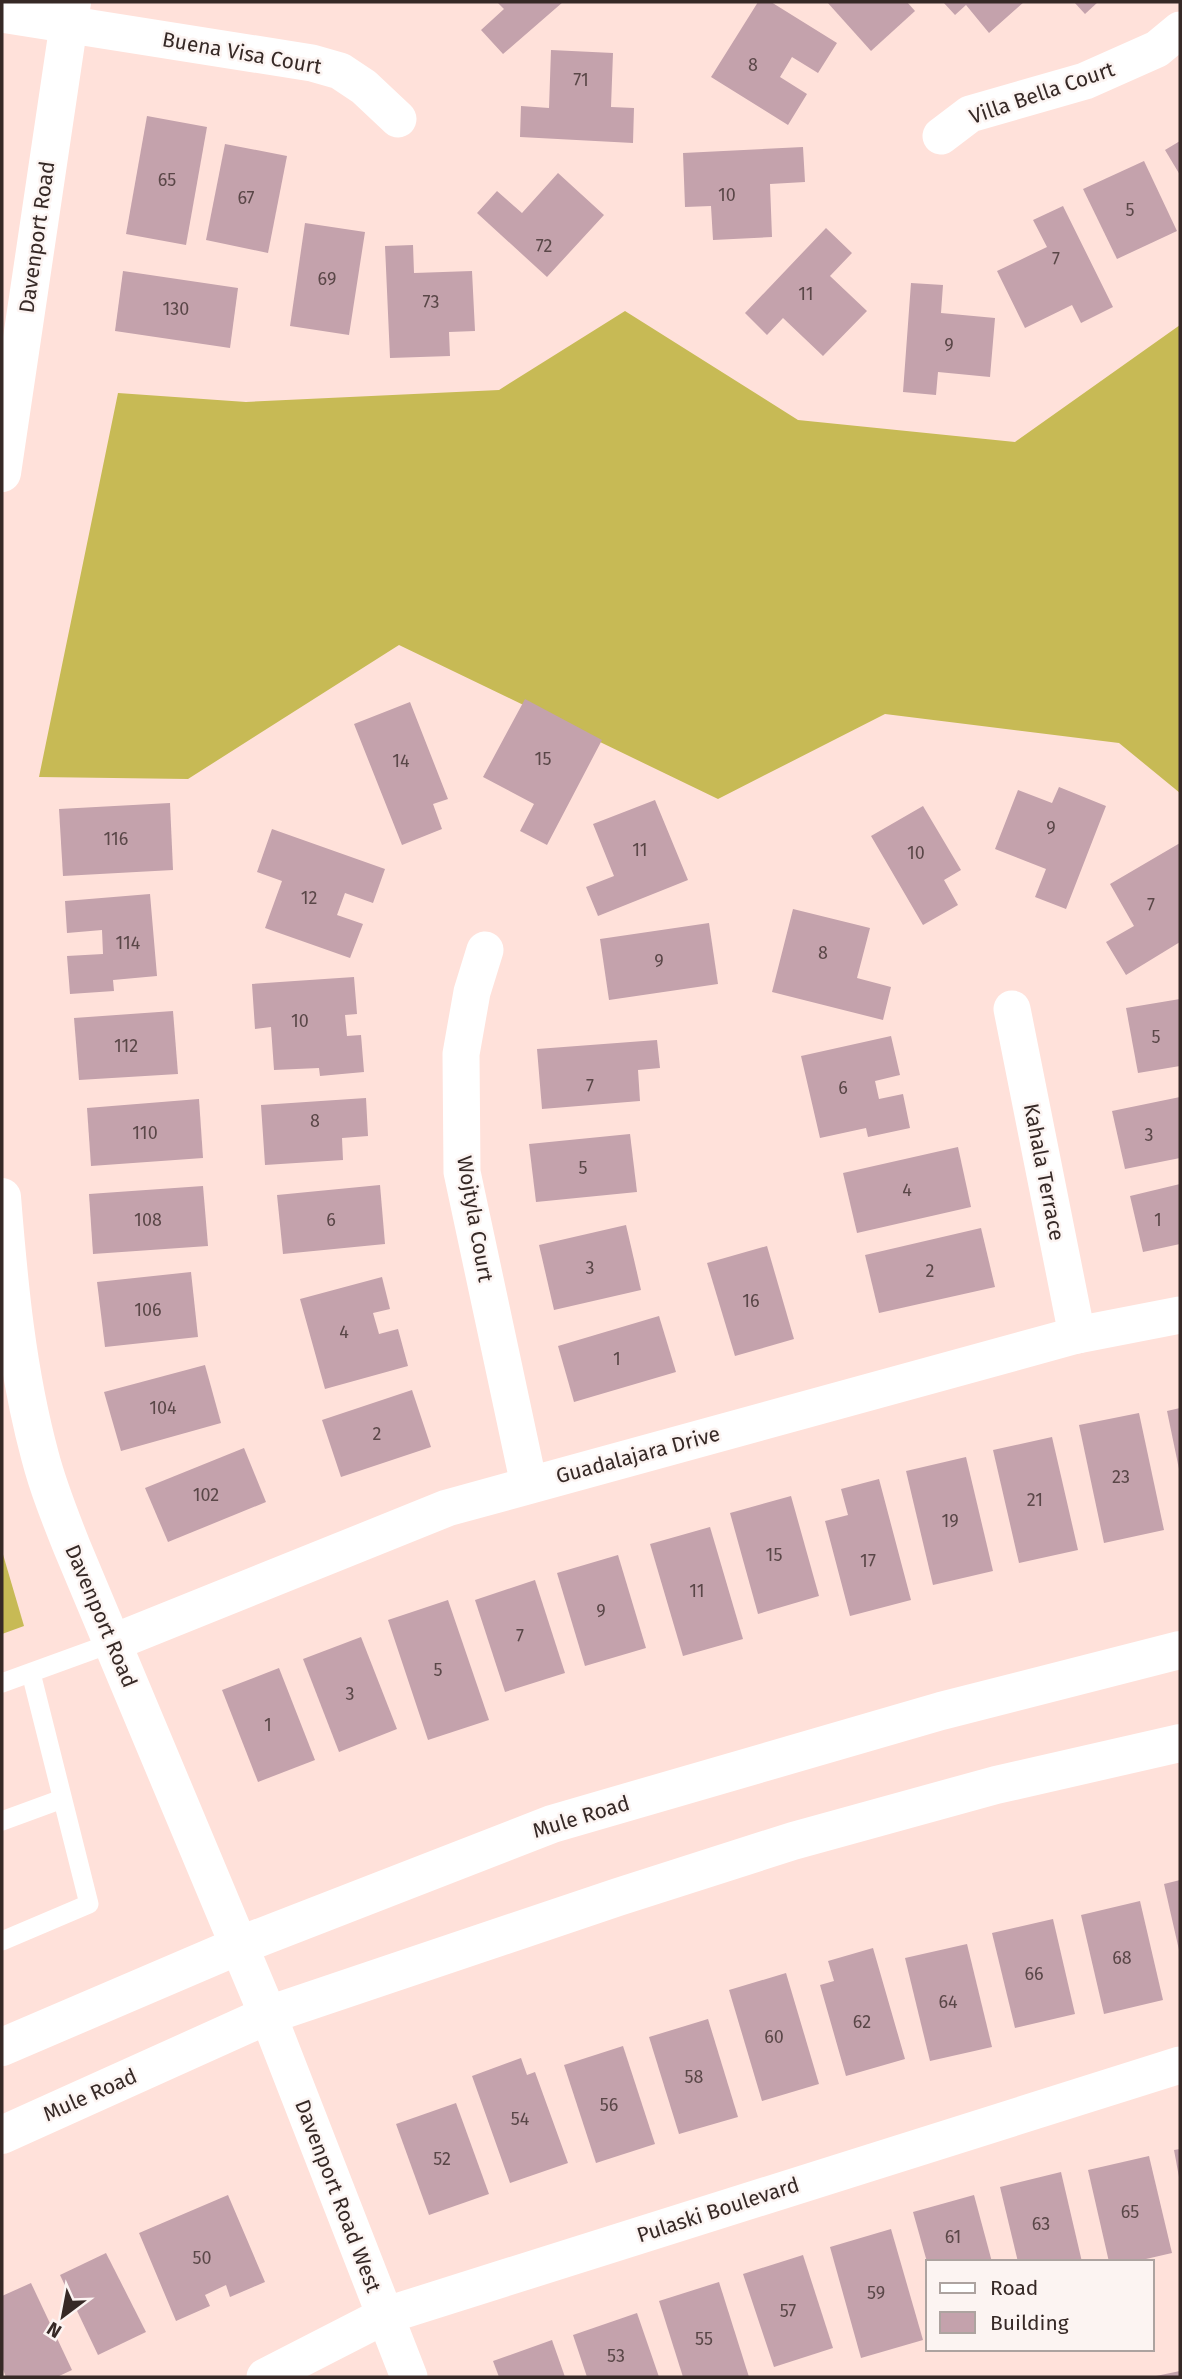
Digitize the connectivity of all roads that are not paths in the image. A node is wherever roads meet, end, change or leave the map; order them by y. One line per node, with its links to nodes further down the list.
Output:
1 (70, 13): 2 (street, Buena Visa Court); 4 (street, Buena Visa Court); 6 (main road, Davenport Road)
2 (2, 14)
3 (1180, 30): 5 (street, Villa Bella Court)
4 (398, 119)
5 (941, 136)
6 (2, 473)
7 (485, 950): 13 (street, Wojtyla Court)
8 (1012, 1009): 12 (street, Kahala Terrace)
9 (2, 1197): 11 (main road, Davenport Road)
10 (1180, 1315): 12 (street, Guadalajara Drive)
11 (7, 1317): 14 (main road, Davenport Road)
12 (1077, 1335): 13 (street, Guadalajara Drive)
13 (529, 1486): 14 (street, Guadalajara Drive)
14 (112, 1643): 16 (lane); 22 (main road, Davenport Road)
15 (1180, 1650): 22 (main road, Mule Road)
16 (31, 1673): 17 (lane); 19 (lane)
17 (2, 1683)
18 (1180, 1743): 23 (main road, Mule Road)
19 (62, 1799): 20 (lane); 21 (lane)
20 (2, 1821)
21 (2, 1941)
22 (238, 1946): 23 (main road, Davenport Road); 24 (main road, Mule Road)
23 (268, 2015): 26 (main road, Mule Road); 27 (street, Davenport Road West)
24 (2, 2047)
25 (1180, 2065): 27 (street, Pulaski Boulevard)
26 (2, 2135)
27 (384, 2316): 28 (street, Pulaski Boulevard); 29 (street, Davenport Road West)
28 (265, 2377)
29 (409, 2377)

